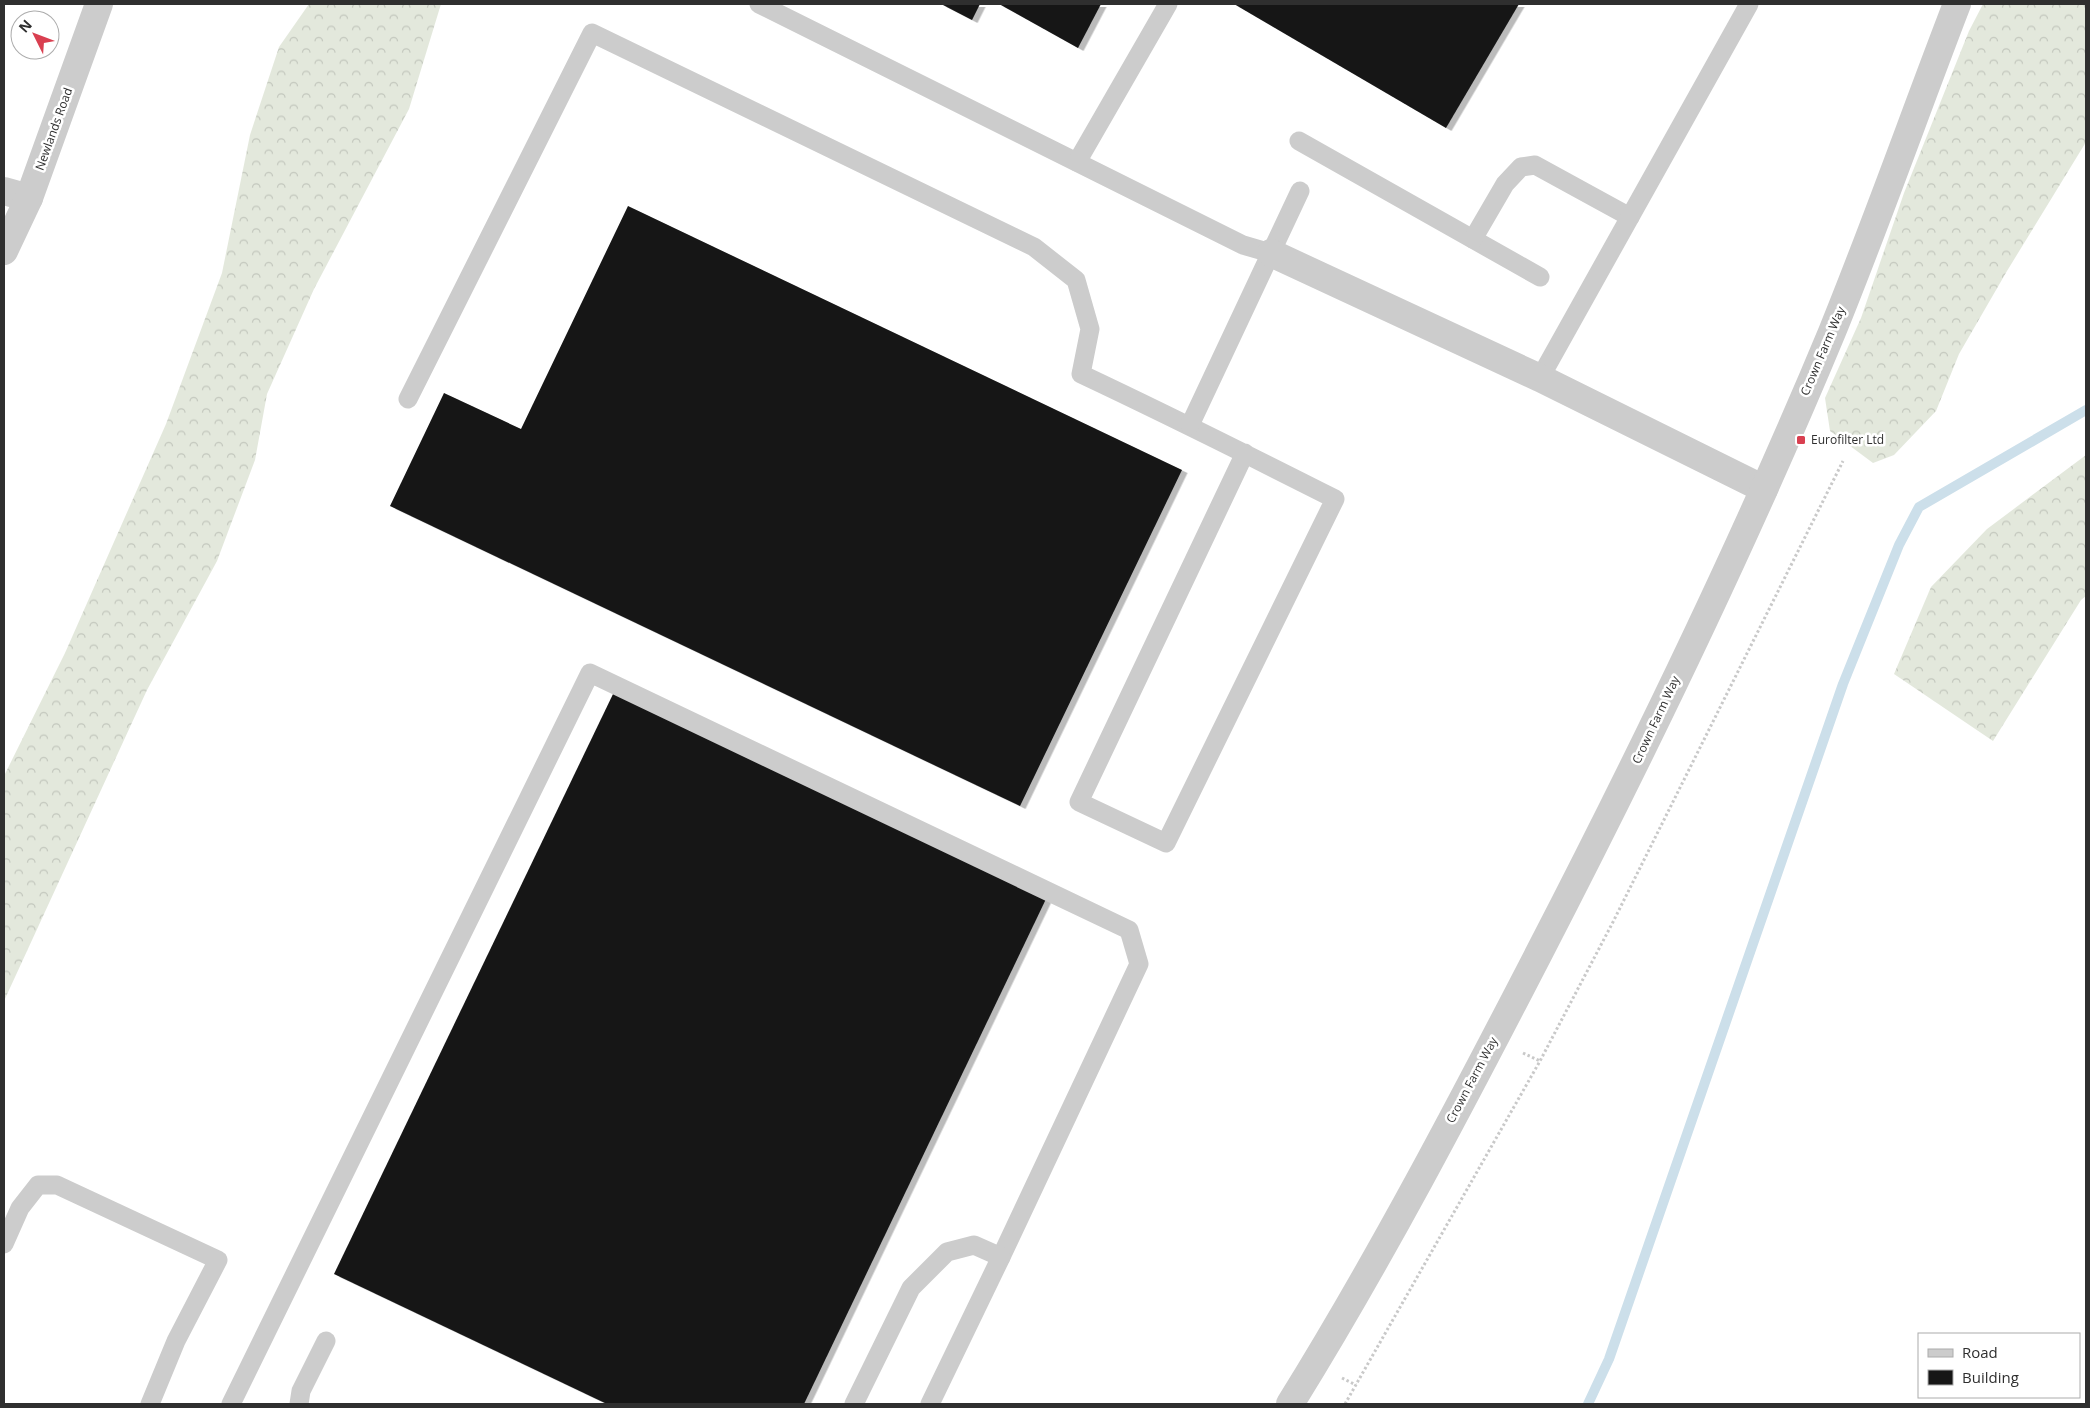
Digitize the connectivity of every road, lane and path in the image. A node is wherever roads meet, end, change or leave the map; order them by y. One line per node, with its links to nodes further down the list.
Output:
1 (99, 4): 9 (street, Newlands Road)
2 (759, 4): 7 (lane)
3 (1168, 4): 7 (lane)
4 (1749, 4): 10 (lane)
5 (1957, 4): 20 (street, Crown Farm Way)
6 (1299, 141): 11 (lane)
7 (1077, 162): 13 (lane)
8 (1300, 191): 13 (lane)
9 (16, 194): 12 (street, Newlands Road)
10 (1630, 217): 11 (lane); 15 (lane)
11 (1473, 239): 14 (lane)
12 (4, 251)
13 (1271, 253): 15 (street); 17 (lane)
14 (1540, 278)
15 (1540, 378): 20 (street)
16 (408, 398): 17 (lane)
17 (1190, 425): 18 (lane)
18 (1245, 453): 18 (lane)
19 (1843, 461): 30 (path)
20 (1764, 489): 29 (street, Crown Farm Way)
21 (4, 1244): 24 (lane)
22 (1001, 1257): 25 (lane); 27 (lane); 28 (lane)
23 (326, 1341): 26 (lane)
24 (150, 1404)
25 (231, 1404)
26 (298, 1404)
27 (854, 1404)
28 (930, 1404)
29 (1290, 1404)
30 (1345, 1404)

